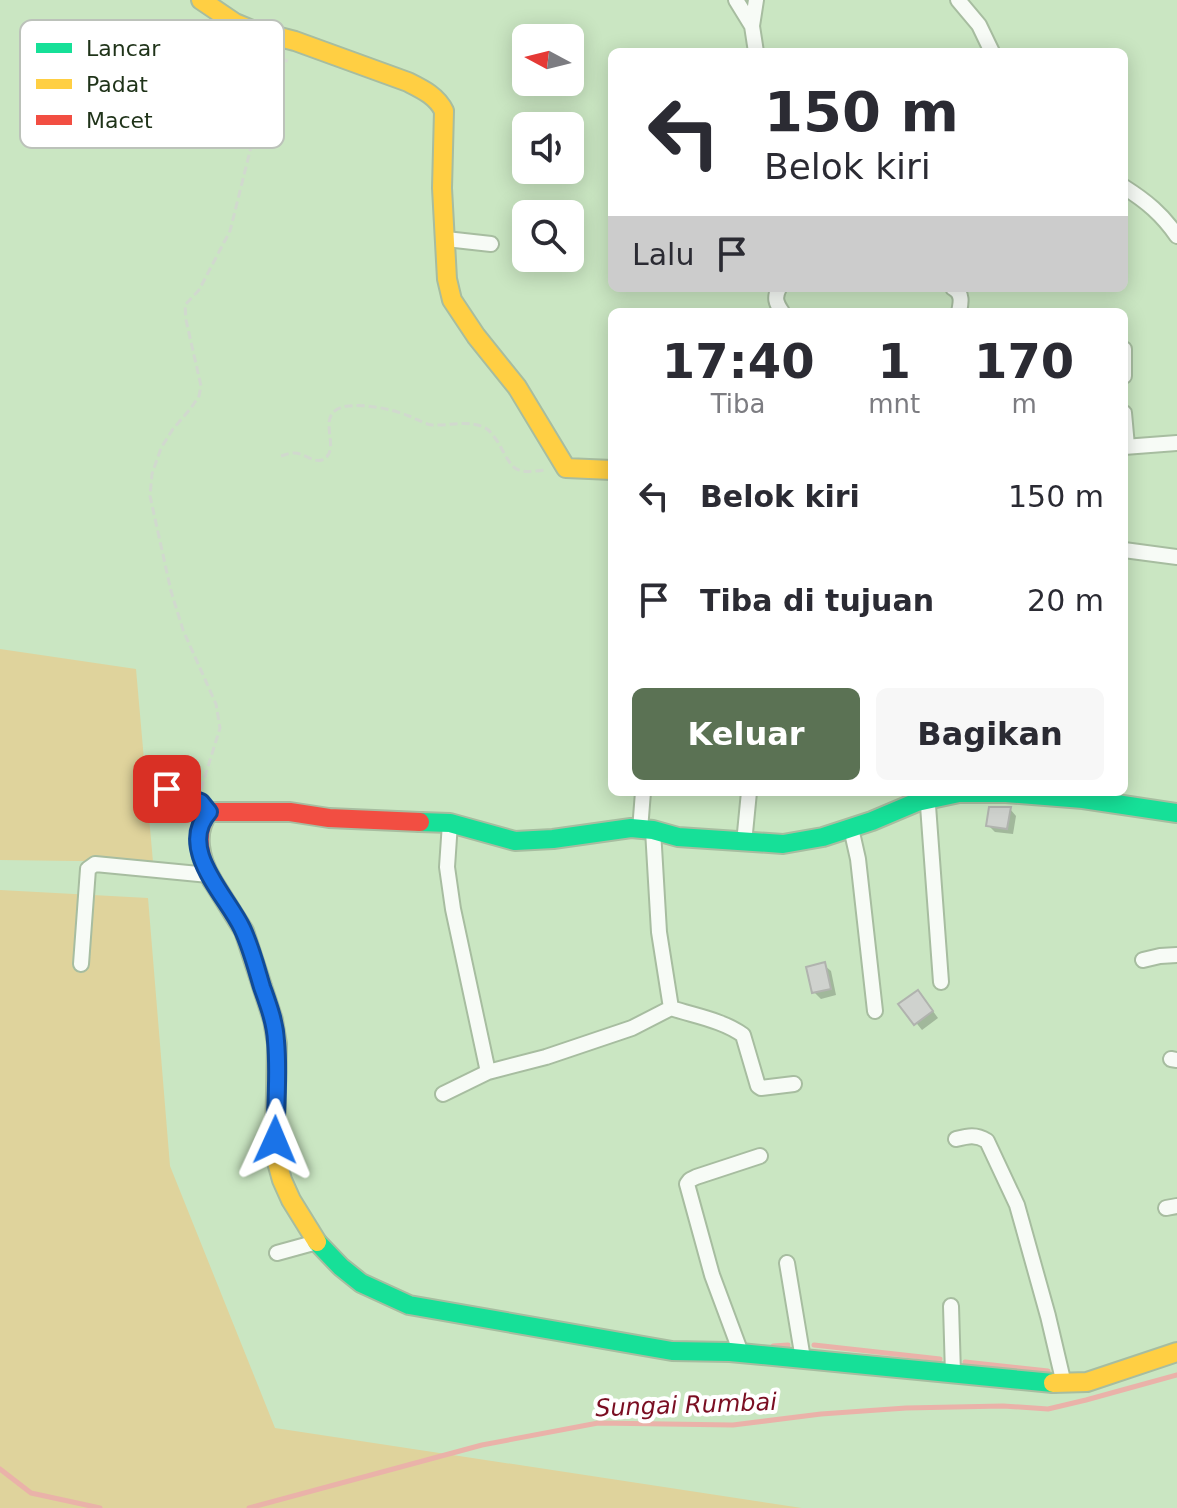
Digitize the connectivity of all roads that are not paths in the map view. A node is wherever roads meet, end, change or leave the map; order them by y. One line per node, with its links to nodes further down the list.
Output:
1 (201, 0): 5 (street)
2 (736, 0): 6 (street)
3 (756, 0): 6 (street)
4 (958, 0): 9 (street)
5 (233, 20)
6 (752, 26): 8 (street)
7 (284, 38): 12 (street)
8 (755, 48)
9 (990, 48)
10 (1128, 190): 11 (street)
11 (1177, 236)
12 (446, 239): 13 (street); 16 (street)
13 (491, 244)
14 (1177, 443): 15 (street)
15 (1128, 446)
16 (608, 470)
17 (1128, 551): 18 (street)
18 (1177, 557)
19 (167, 789): 24 (street)
20 (643, 796): 28 (street)
21 (749, 796): 29 (street)
22 (928, 796): 27 (street); 34 (street)
23 (1044, 796): 25 (street)
24 (205, 807): 26 (street); 30 (street)
25 (1174, 812)
26 (450, 823): 28 (street); 37 (street)
27 (851, 828): 29 (street); 36 (street)
28 (646, 830): 29 (street); 35 (street)
29 (744, 843)
30 (209, 875): 33 (street); 42 (street)
31 (1177, 955): 32 (street)
32 (1143, 960)
33 (81, 964)
34 (941, 982)
35 (671, 1008): 37 (street); 38 (street)
36 (875, 1011)
37 (488, 1072): 39 (street)
38 (794, 1084)
39 (443, 1094)
40 (956, 1139): 50 (street)
41 (760, 1156): 47 (street)
42 (317, 1242): 43 (street); 47 (street)
43 (277, 1253)
44 (787, 1263): 48 (street)
45 (951, 1306): 49 (street)
46 (1177, 1352): 50 (street)
47 (741, 1353): 48 (street)
48 (803, 1359): 49 (street)
49 (953, 1374): 50 (street)
50 (1064, 1384)

